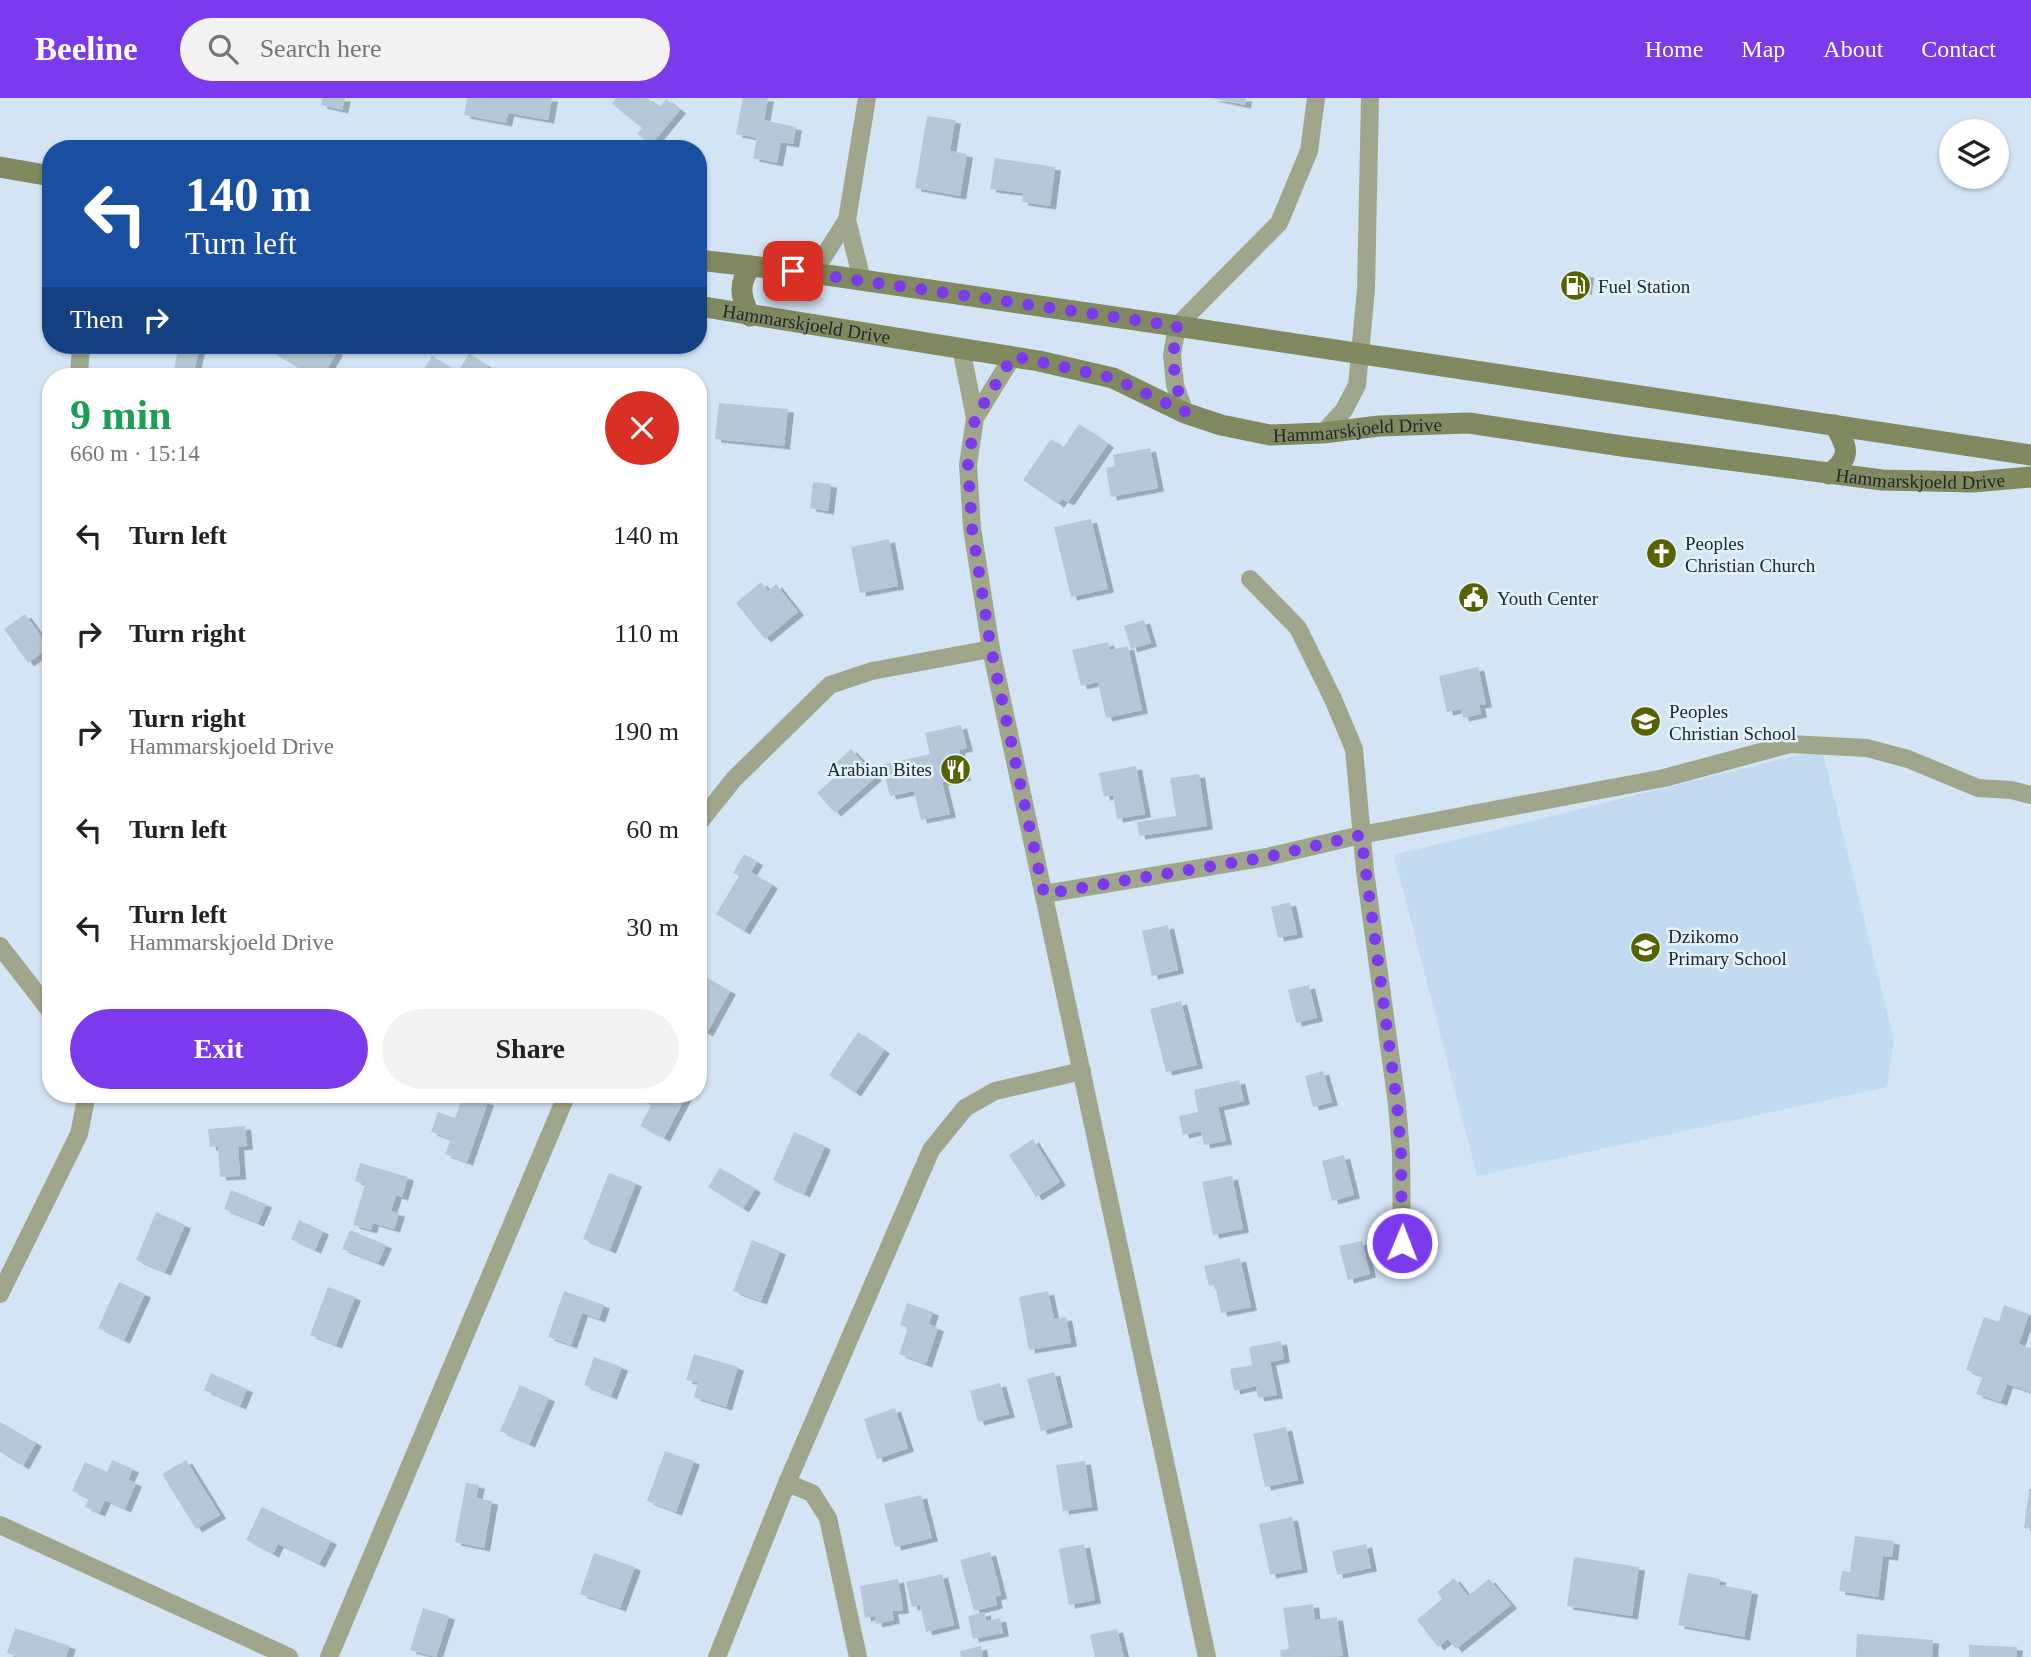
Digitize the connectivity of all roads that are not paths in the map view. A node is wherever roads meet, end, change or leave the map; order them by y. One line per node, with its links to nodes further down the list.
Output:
1 (867, 98): 6 (street)
2 (1315, 98): 13 (street)
3 (1370, 98): 15 (street)
4 (0, 167): 5 (main road)
5 (42, 174)
6 (846, 220): 9 (street); 10 (street)
7 (707, 261): 8 (main road, Hammarskjoeld Drive)
8 (751, 266): 9 (main road, Hammarskjoeld Drive); 12 (main road)
9 (813, 273): 10 (main road, Hammarskjoeld Drive)
10 (862, 280): 13 (main road, Hammarskjoeld Drive)
11 (707, 308): 12 (main road, Hammarskjoeld Drive)
12 (750, 316): 14 (main road, Hammarskjoeld Drive)
13 (1177, 326): 15 (main road, Hammarskjoeld Drive); 17 (street)
14 (961, 348): 16 (main road, Hammarskjoeld Drive); 18 (street)
15 (1361, 354): 19 (main road, Hammarskjoeld Drive); 20 (street)
16 (1013, 356): 17 (main road, Hammarskjoeld Drive); 18 (street)
17 (1185, 412): 20 (main road, Hammarskjoeld Drive)
18 (975, 418): 25 (street)
19 (1835, 425): 21 (main road, Hammarskjoeld Drive); 22 (main road)
20 (1323, 433): 22 (main road, Hammarskjoeld Drive)
21 (2031, 455)
22 (1829, 474): 23 (main road, Hammarskjoeld Drive)
23 (2031, 477)
24 (1250, 579): 28 (street)
25 (991, 649): 27 (street); 29 (street)
26 (2031, 795): 28 (street)
27 (707, 813)
28 (1361, 835): 29 (street); 35 (street)
29 (1044, 894): 32 (street)
30 (0, 946): 31 (street)
31 (42, 1001)
32 (1082, 1071): 37 (street); 43 (street)
33 (85, 1103): 36 (street)
34 (563, 1103): 40 (street)
35 (1402, 1243)
36 (0, 1294)
37 (788, 1483): 41 (street); 42 (street)
38 (0, 1525): 39 (street)
39 (289, 1657)
40 (329, 1657)
41 (717, 1657)
42 (858, 1657)
43 (1207, 1657)

